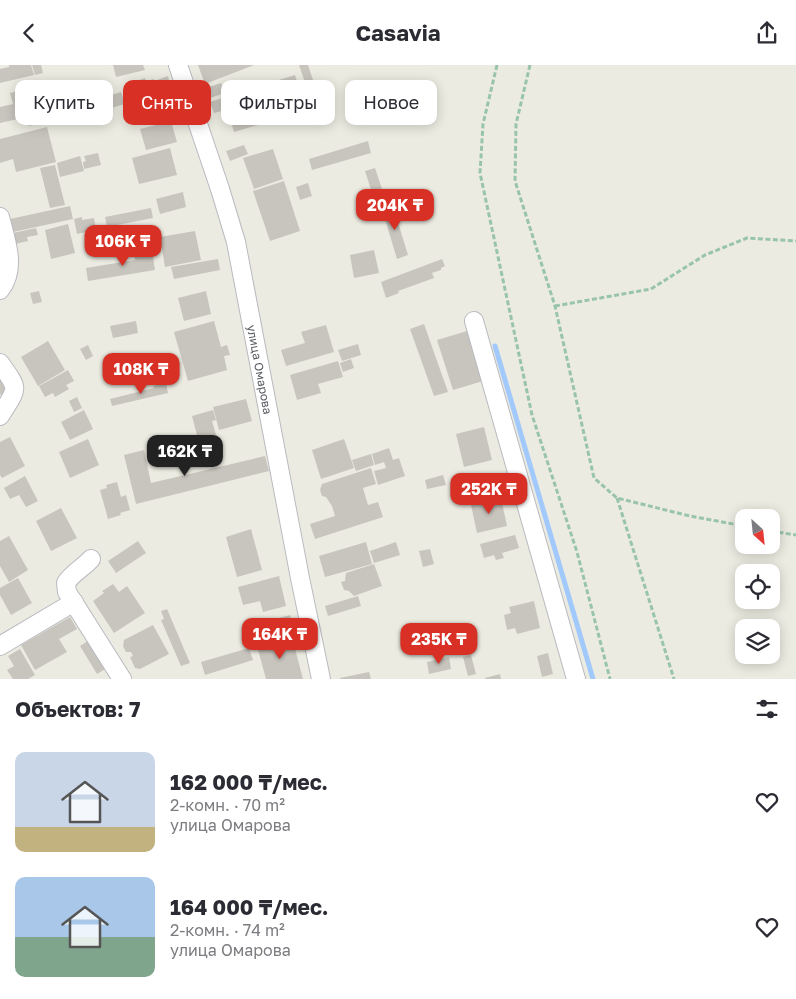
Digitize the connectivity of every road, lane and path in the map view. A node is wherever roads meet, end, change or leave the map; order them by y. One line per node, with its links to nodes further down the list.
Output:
1 (178, 65): 19 (street, улица Омарова)
2 (497, 65): 21 (path)
3 (530, 65): 7 (path)
4 (0, 217): 6 (street)
5 (796, 241): 7 (path)
6 (0, 290)
7 (555, 306): 11 (path)
8 (474, 321): 20 (street)
9 (0, 363): 10 (street)
10 (0, 415)
11 (617, 498): 12 (path); 22 (path)
12 (735, 524)
13 (780, 532): 14 (path)
14 (796, 535)
15 (91, 559): 16 (street)
16 (74, 603): 17 (street); 18 (street)
17 (0, 646)
18 (122, 679)
19 (321, 679)
20 (576, 679)
21 (610, 679)
22 (674, 679)

